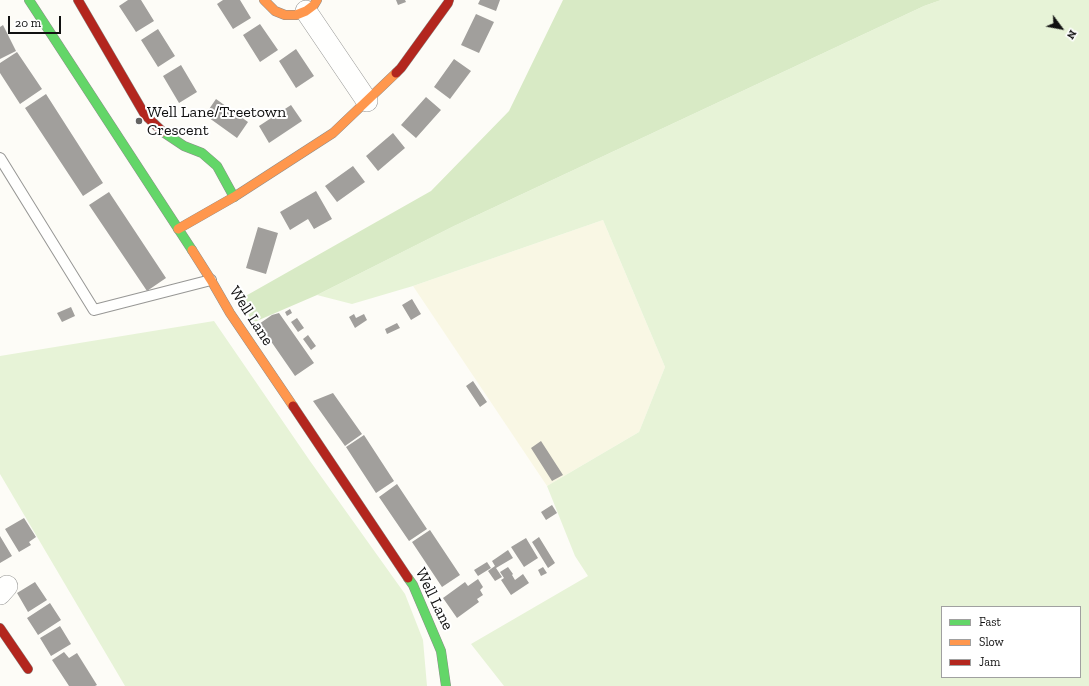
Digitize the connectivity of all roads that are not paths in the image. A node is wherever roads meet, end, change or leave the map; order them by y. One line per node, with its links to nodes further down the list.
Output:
1 (29, 0): 9 (street, Well Lane)
2 (78, 0): 8 (street)
3 (264, 0): 5 (street)
4 (449, 0): 6 (street)
5 (312, 6): 6 (street)
6 (366, 101): 8 (street)
7 (0, 158): 10 (lane)
8 (234, 197): 9 (street)
9 (178, 229): 10 (street, Well Lane)
10 (211, 280): 13 (street, Well Lane)
11 (0, 628): 12 (street)
12 (28, 669)
13 (446, 686)

